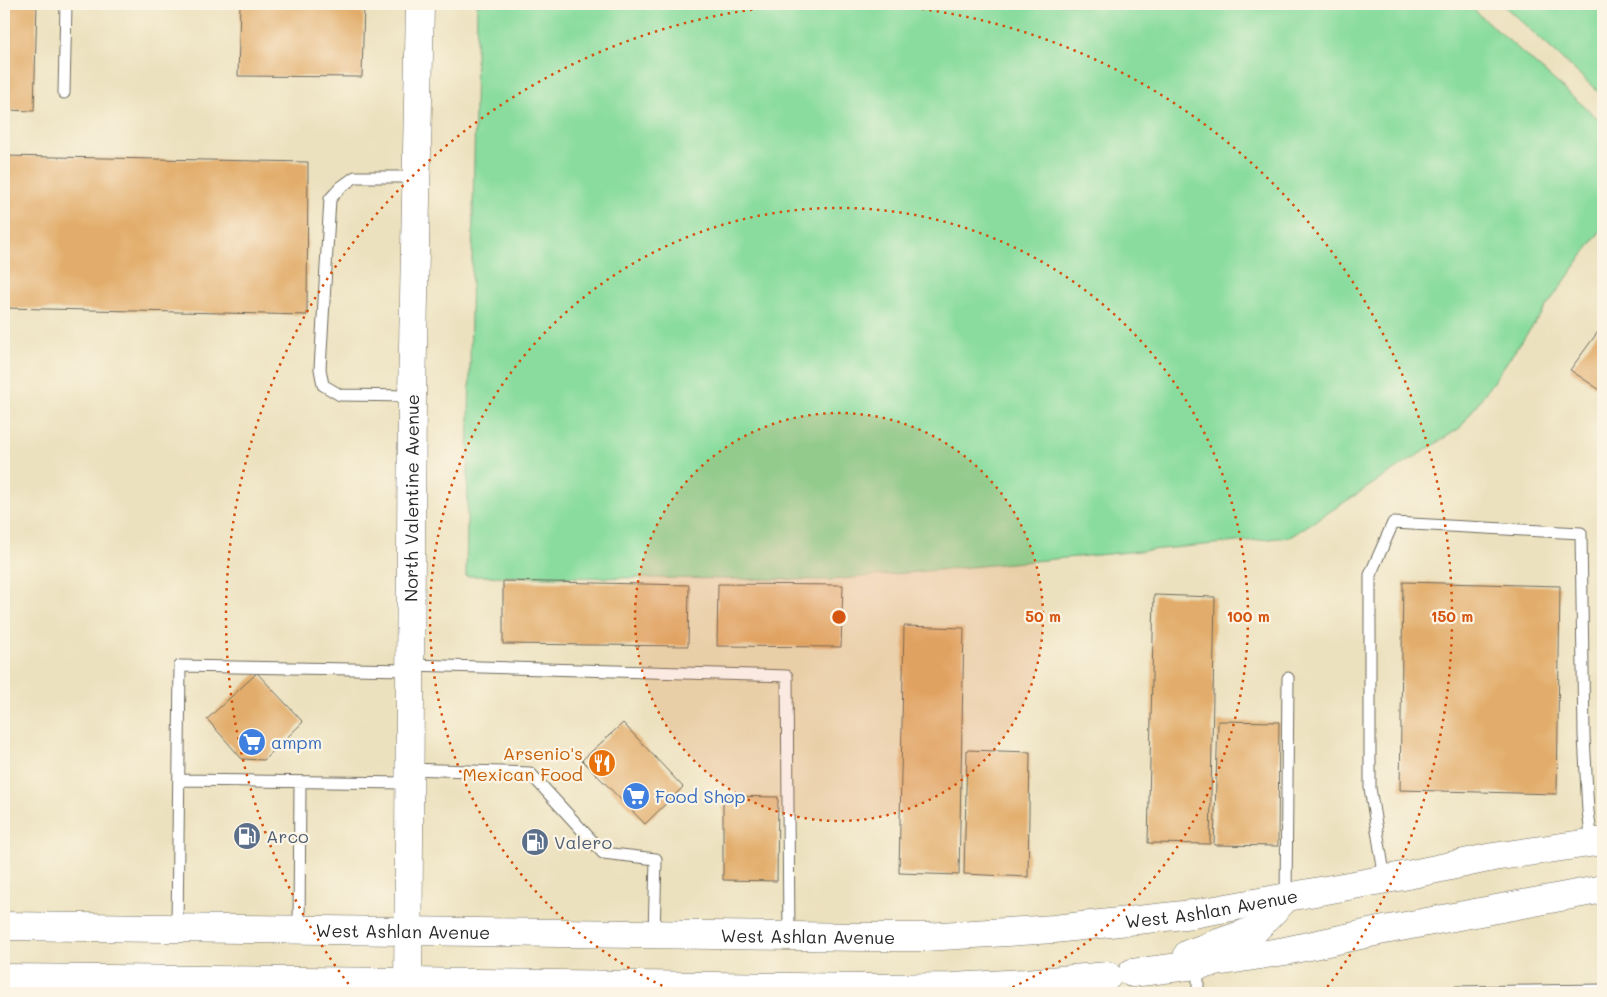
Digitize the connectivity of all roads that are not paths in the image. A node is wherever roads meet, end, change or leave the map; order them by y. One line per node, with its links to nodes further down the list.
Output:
1 (66, 4): 3 (lane)
2 (420, 4): 4 (main road, North Valentine Avenue)
3 (64, 93)
4 (416, 177): 5 (main road, North Valentine Avenue); 5 (lane)
5 (412, 396): 6 (main road, North Valentine Avenue)
6 (410, 667): 8 (main road, North Valentine Avenue); 9 (lane); 20 (lane)
7 (1288, 678): 14 (lane)
8 (409, 776): 10 (lane); 18 (main road, North Valentine Avenue); 19 (lane)
9 (179, 780): 10 (lane); 16 (lane)
10 (300, 782): 17 (lane)
11 (1598, 841): 12 (main road, West Ashlan Avenue); 12 (lane)
12 (1386, 879): 14 (main road, West Ashlan Avenue)
13 (1603, 889): 21 (main road)
14 (1286, 898): 20 (main road, West Ashlan Avenue); 23 (main road)
15 (4, 926): 16 (main road, West Ashlan Avenue)
16 (177, 929): 17 (main road, West Ashlan Avenue)
17 (299, 930): 18 (main road, West Ashlan Avenue)
18 (408, 931): 19 (main road, West Ashlan Avenue); 24 (main road, North Valentine Avenue)
19 (654, 935): 20 (main road, West Ashlan Avenue)
20 (790, 936)
21 (1198, 965): 23 (main road); 28 (lane)
22 (4, 978): 24 (main road)
23 (1116, 978): 26 (main road)
24 (408, 987): 25 (main road)
25 (741, 990): 26 (main road)
26 (965, 990)
27 (1603, 990): 29 (lane)
28 (1198, 993)
29 (1457, 993)

